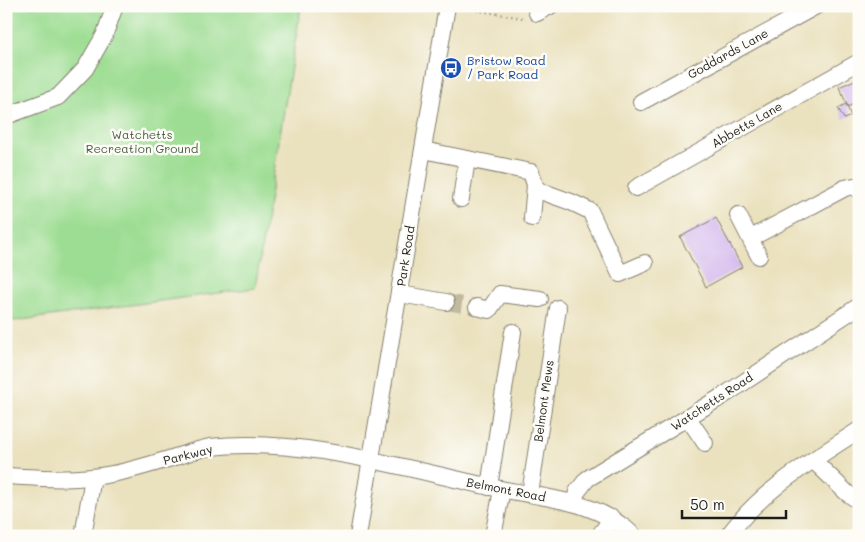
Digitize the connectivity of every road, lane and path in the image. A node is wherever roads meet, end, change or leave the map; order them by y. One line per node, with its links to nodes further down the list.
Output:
1 (115, 6): 9 (street)
2 (816, 6): 7 (street, Goddards Lane)
3 (454, 7): 4 (path); 10 (street, Park Road)
4 (541, 9)
5 (859, 62): 12 (street, Abbetts Lane)
6 (859, 71): 8 (street)
7 (641, 102)
8 (790, 112)
9 (6, 116)
10 (423, 150): 11 (street); 21 (street, Park Road)
11 (467, 159): 13 (street); 15 (street)
12 (636, 188)
13 (535, 190): 17 (street); 20 (street)
14 (859, 190): 18 (street)
15 (461, 199)
16 (738, 215): 18 (street)
17 (532, 218)
18 (751, 238): 19 (street)
19 (759, 256)
20 (645, 263)
21 (400, 294): 23 (street); 31 (street, Park Road)
22 (540, 298): 24 (street)
23 (446, 302)
24 (477, 306)
25 (859, 306): 28 (street, Watchetts Road)
26 (558, 308): 36 (street, Belmont Mews)
27 (513, 332): 35 (street)
28 (688, 418): 30 (street); 38 (street, Watchetts Road)
29 (859, 430): 32 (street)
30 (705, 443)
31 (371, 460): 34 (street, Parkway); 35 (street, Belmont Road); 41 (street, Park Road)
32 (813, 460): 37 (street); 45 (street)
33 (6, 476): 34 (street, Parkway)
34 (93, 477): 40 (street)
35 (496, 488): 36 (street, Belmont Road); 42 (street)
36 (530, 494): 38 (street, Belmont Road)
37 (859, 501)
38 (574, 503): 39 (street, Belmont Road)
39 (612, 518): 43 (street); 44 (street, Belmont Road)
40 (83, 536)
41 (358, 536)
42 (493, 536)
43 (598, 536)
44 (634, 536)
45 (728, 536)

